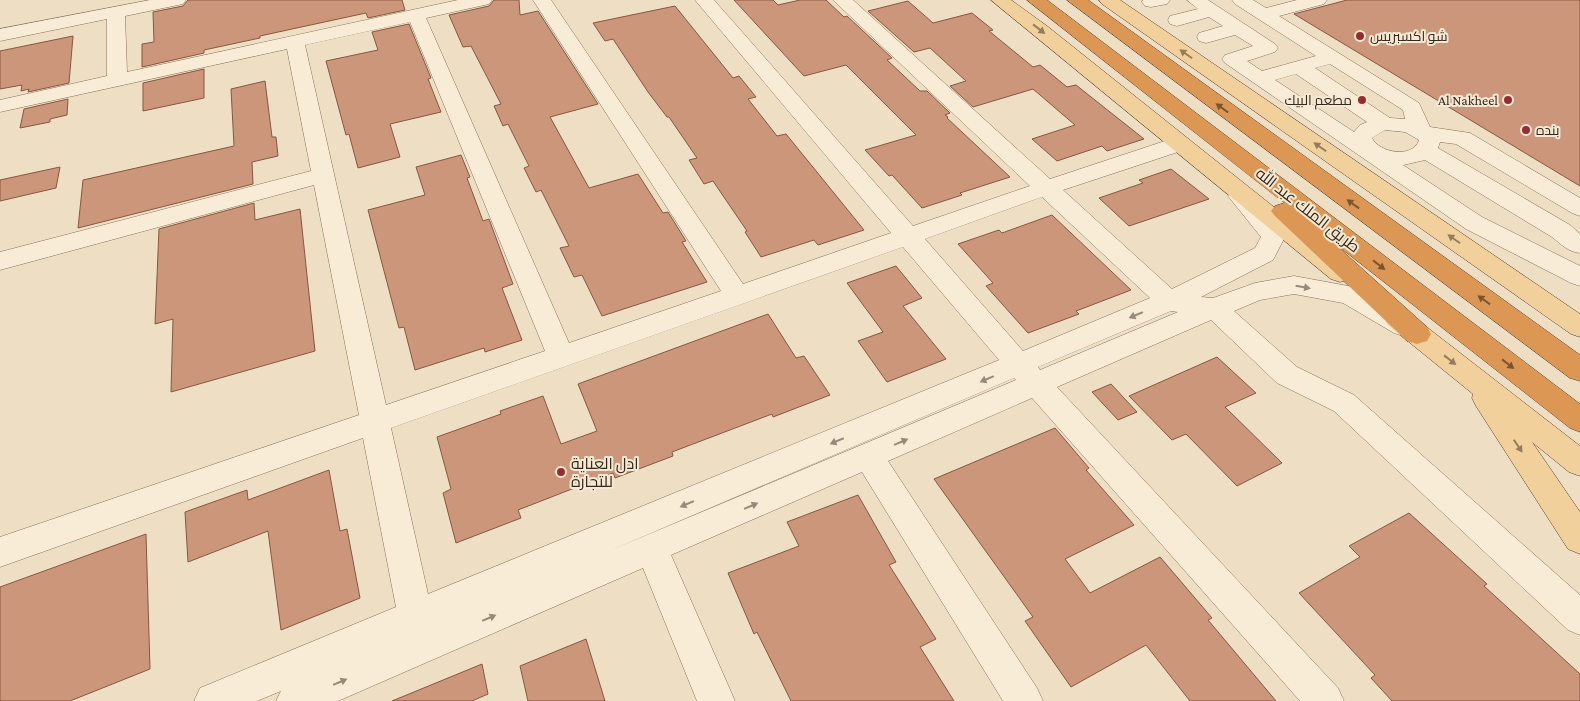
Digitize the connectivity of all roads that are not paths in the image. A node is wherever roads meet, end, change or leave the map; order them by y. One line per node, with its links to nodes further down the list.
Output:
1 (177, 0): 14 (street)
2 (483, 0): 17 (street)
3 (542, 0): 42 (street)
4 (704, 0): 38 (street)
5 (842, 0): 35 (street)
6 (1000, 0): 32 (main road, طريق الملك عبد الله, one-way to 32)
7 (1036, 0): 15 (highway, طريق الملك عبد الله)
8 (1076, 0): 48 (highway, طريق الملك عبد الله, one-way to 8)
9 (1108, 0): 45 (main road, one-way to 9)
10 (1196, 0): 13 (street)
11 (1241, 0): 16 (street)
12 (1318, 0): 16 (street)
13 (1212, 11): 18 (street); 19 (street)
14 (116, 12): 20 (street); 26 (street)
15 (1055, 14): 46 (highway); 51 (highway, طريق الملك عبد الله, one-way to 51)
16 (1264, 14): 23 (street)
17 (416, 15): 22 (street); 47 (street)
18 (1177, 20)
19 (1238, 28): 21 (street); 25 (street)
20 (0, 35)
21 (1206, 37)
22 (294, 41): 26 (street); 34 (street)
23 (1333, 57): 24 (street); 28 (street)
24 (1299, 67): 25 (street); 29 (street)
25 (1259, 78): 33 (street)
26 (117, 80): 27 (street)
27 (0, 106)
28 (1412, 107): 30 (street); 31 (street)
29 (1385, 124): 30 (street); 33 (street)
30 (1423, 137): 31 (street); 33 (street); 39 (street)
31 (1462, 138): 37 (street)
32 (1179, 144): 35 (street); 36 (main road, طريق الملك عبد الله)
33 (1369, 151): 41 (street)
34 (323, 176): 40 (street); 52 (street)
35 (1046, 188): 38 (street); 43 (street)
36 (1232, 188): 43 (street); 46 (main road, طريق الملك عبد الله)
37 (1580, 208)
38 (908, 236): 42 (street); 49 (street)
39 (1579, 245): 41 (street)
40 (0, 261)
41 (1580, 276)
42 (737, 295): 47 (street)
43 (1169, 301): 44 (street); 49 (street, one-way to 49)
44 (1214, 308): 46 (street, one-way to 46); 49 (street); 59 (street)
45 (1580, 327)
46 (1417, 334): 50 (main road, طريق الملك عبد الله, one-way to 50)
47 (561, 356): 52 (street)
48 (1580, 370)
49 (1028, 374): 53 (street, one-way to 49); 58 (street, one-way to 58); 65 (street)
50 (1472, 376): 54 (main road, طريق الملك عبد الله); 55 (main road, one-way to 55)
51 (1580, 420)
52 (375, 422): 57 (street); 58 (street)
53 (868, 456): 56 (street, one-way to 53); 64 (street)
54 (1580, 463)
55 (1580, 539)
56 (652, 548): 60 (street, one-way to 56); 63 (street)
57 (0, 552)
58 (415, 617): 60 (street); 61 (street)
59 (1580, 618)
60 (422, 647): 62 (street, one-way to 60)
61 (213, 701)
62 (295, 701)
63 (716, 701)
64 (1024, 701)
65 (1325, 701)

